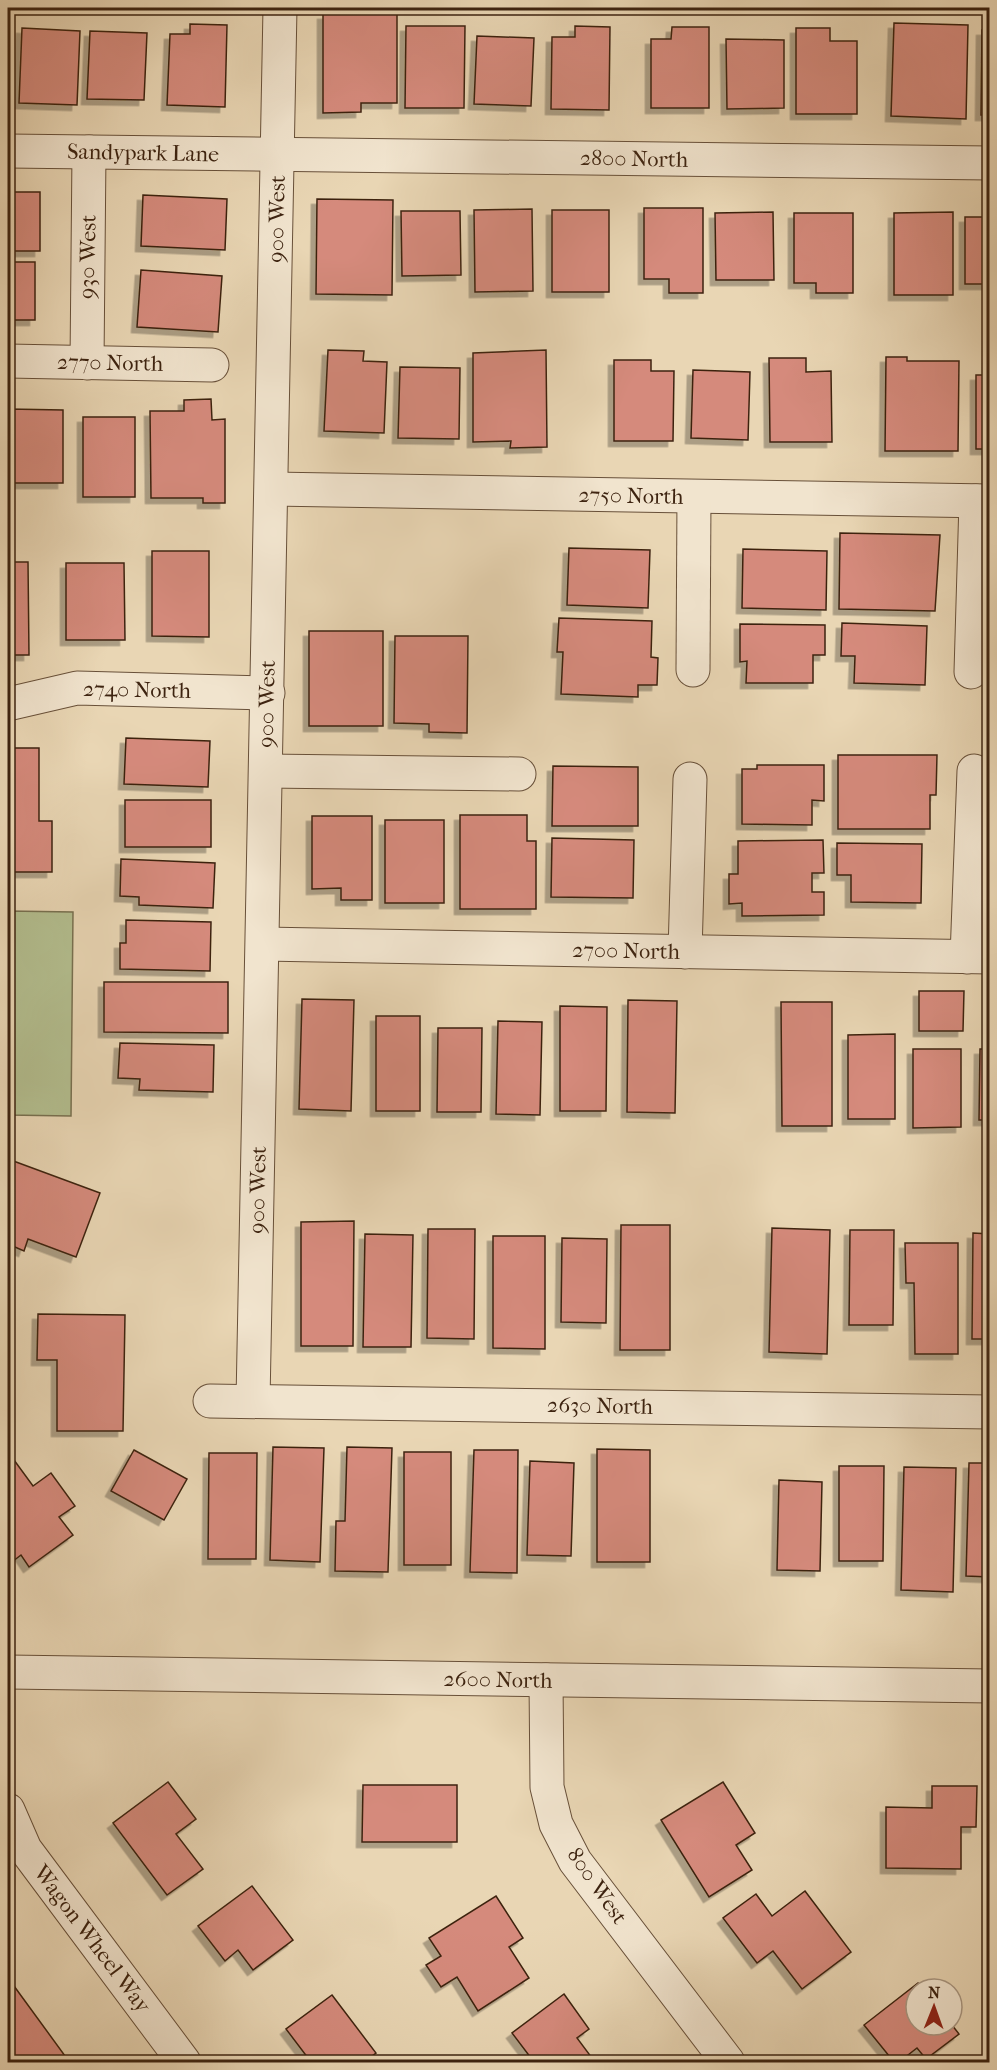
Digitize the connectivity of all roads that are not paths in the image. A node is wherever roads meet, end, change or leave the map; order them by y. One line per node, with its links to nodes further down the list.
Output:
1 (280, 8): 4 (street, 900 West)
2 (8, 151): 3 (street, Sandypark Lane)
3 (89, 152): 4 (street, Sandypark Lane); 7 (street, 930 West)
4 (278, 154): 5 (street, 2800 North); 9 (street, 900 West)
5 (990, 163)
6 (8, 361): 7 (street, 2770 North)
7 (87, 363): 8 (street, 2770 North)
8 (212, 365)
9 (272, 489): 10 (street, 2750 North); 14 (street, 900 West)
10 (694, 497): 11 (street, 2750 North); 12 (street)
11 (983, 501): 13 (street)
12 (693, 670)
13 (970, 672)
14 (268, 693): 15 (street, 2740 North); 16 (street, 900 West)
15 (8, 704)
16 (266, 771): 18 (street); 20 (street, 900 West)
17 (974, 771): 22 (street)
18 (519, 774)
19 (690, 779): 21 (street)
20 (263, 944): 21 (street, 2700 North); 24 (street, 900 West)
21 (685, 952): 22 (street, 2700 North)
22 (978, 957)
23 (210, 1401): 24 (street, 2630 North)
24 (253, 1401): 25 (street, 2630 North)
25 (990, 1412)
26 (8, 1672): 27 (street, 2600 North)
27 (546, 1680): 28 (street, 2600 North); 31 (street, 800 West)
28 (990, 1686)
29 (8, 1810): 30 (street, Wagon Wheel Way)
30 (184, 2062)
31 (728, 2062)

